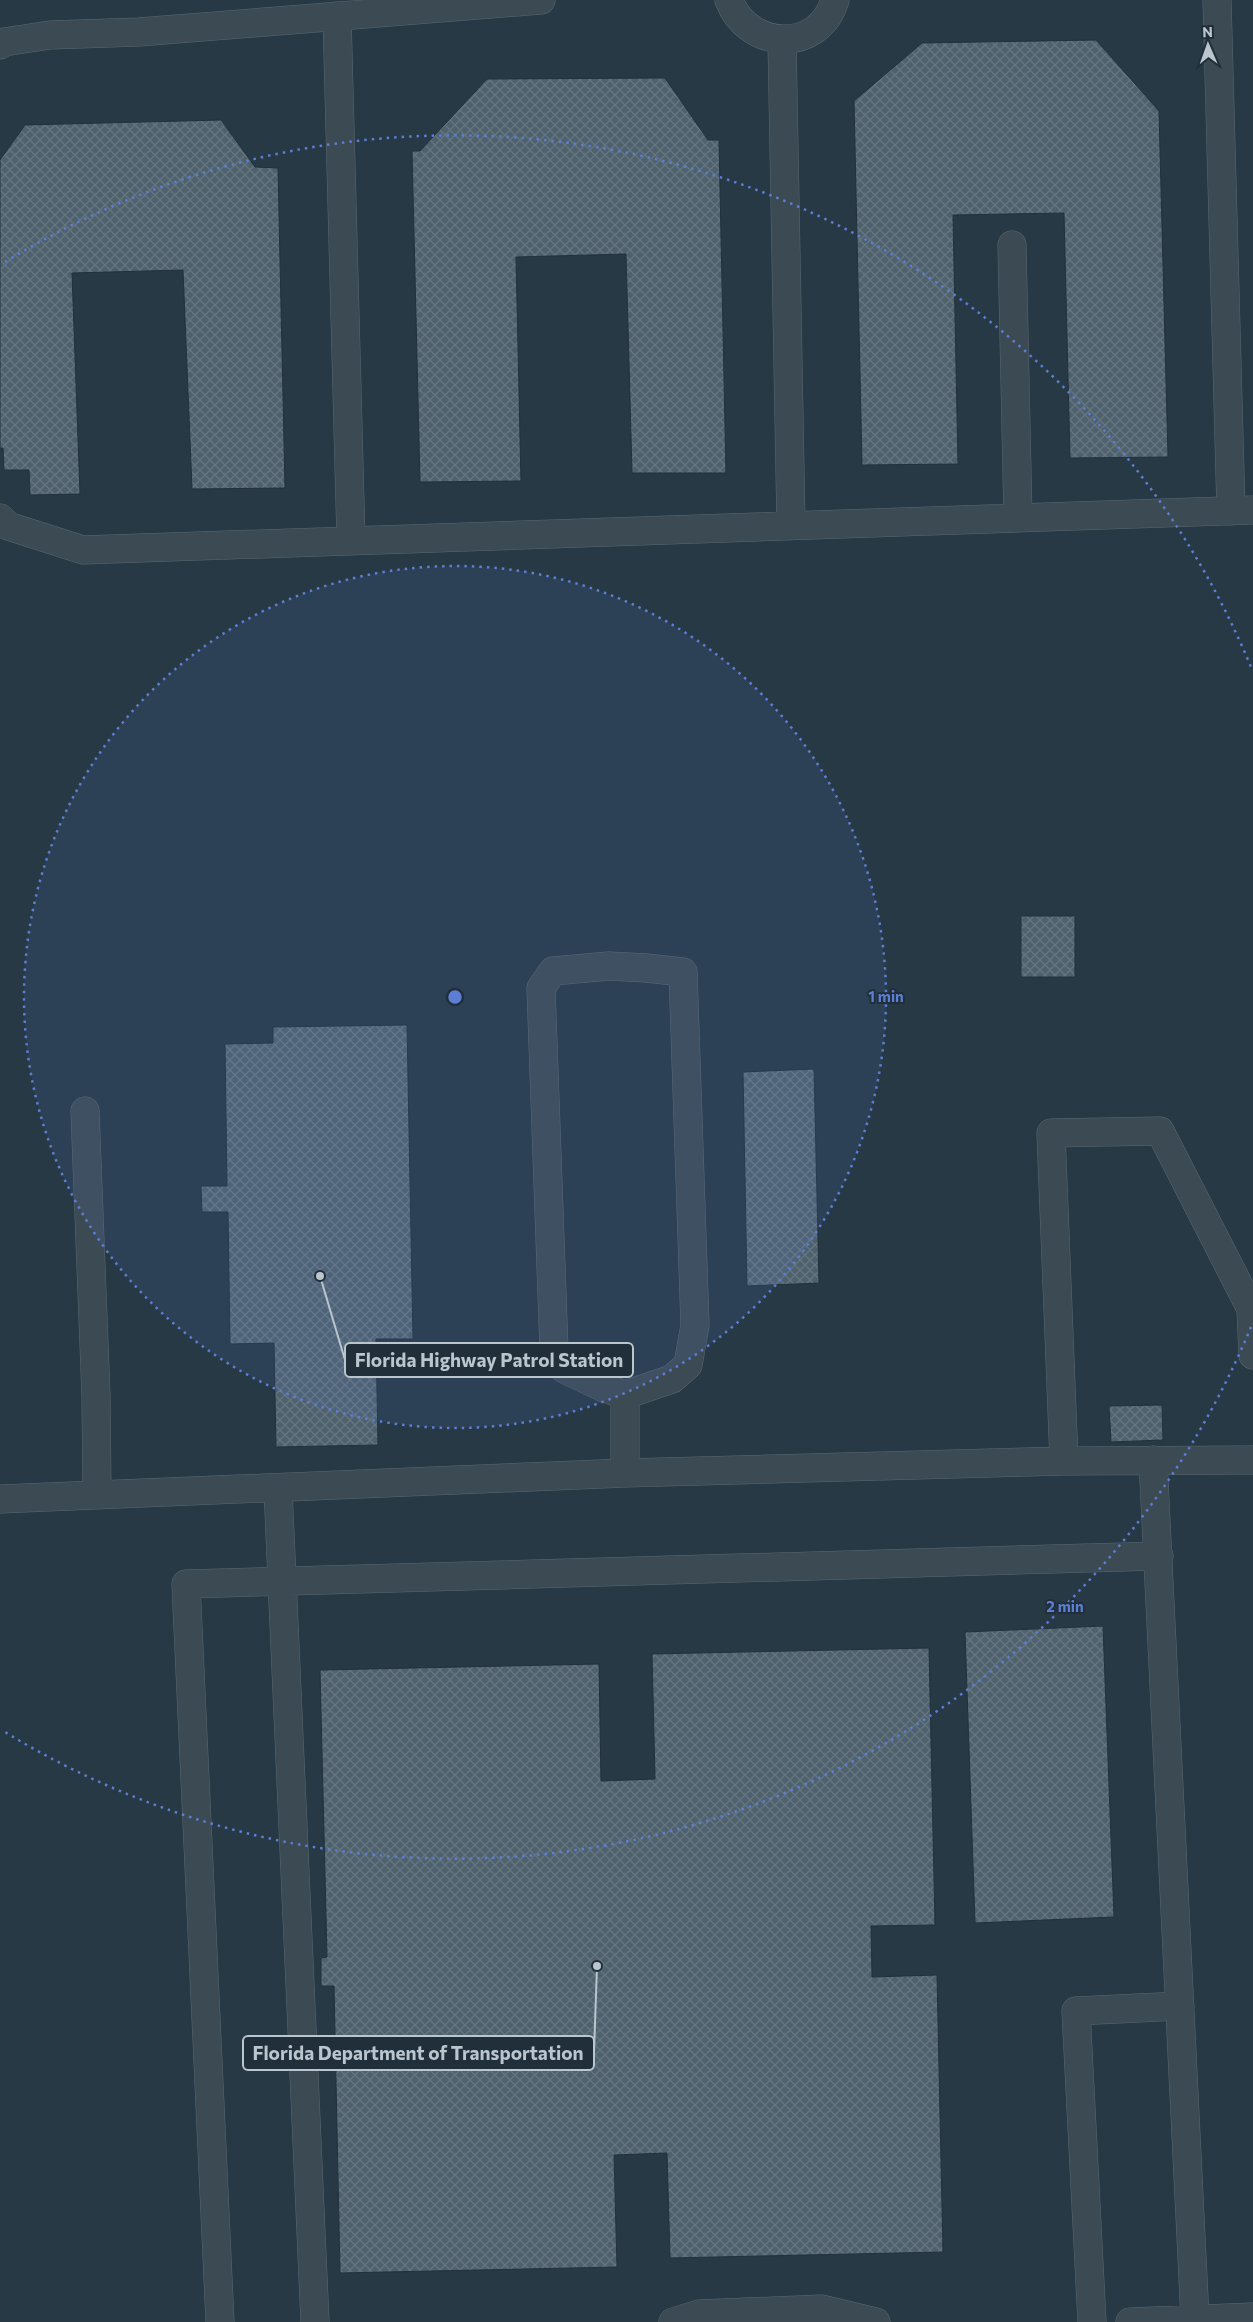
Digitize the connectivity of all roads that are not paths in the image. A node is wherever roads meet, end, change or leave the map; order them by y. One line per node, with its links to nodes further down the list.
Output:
1 (541, 0): 5 (lane)
2 (730, 0): 6 (lane)
3 (835, 0): 6 (lane)
4 (1217, 0): 9 (lane)
5 (337, 16): 7 (lane); 13 (lane)
6 (782, 40): 12 (lane)
7 (0, 45)
8 (1012, 246): 11 (lane)
9 (1242, 510): 11 (lane)
10 (0, 518): 13 (lane)
11 (1018, 518): 12 (lane)
12 (792, 525): 13 (lane)
13 (351, 540)
14 (85, 1111): 22 (lane)
15 (1253, 1354): 17 (lane)
16 (625, 1395): 16 (lane); 20 (lane)
17 (1064, 1460): 18 (lane); 20 (lane)
18 (1152, 1460): 19 (lane); 24 (lane)
19 (1253, 1460)
20 (625, 1473): 21 (lane)
21 (278, 1489): 22 (lane); 25 (lane)
22 (97, 1496): 23 (lane)
23 (0, 1499)
24 (1158, 1556): 25 (lane); 26 (lane)
25 (282, 1581): 29 (lane); 30 (lane)
26 (1180, 2006): 28 (lane); 33 (lane)
27 (1253, 2317): 28 (lane)
28 (1195, 2319): 34 (lane)
29 (220, 2322)
30 (315, 2322)
31 (673, 2322): 32 (lane)
32 (876, 2322)
33 (1092, 2322)
34 (1130, 2322)

